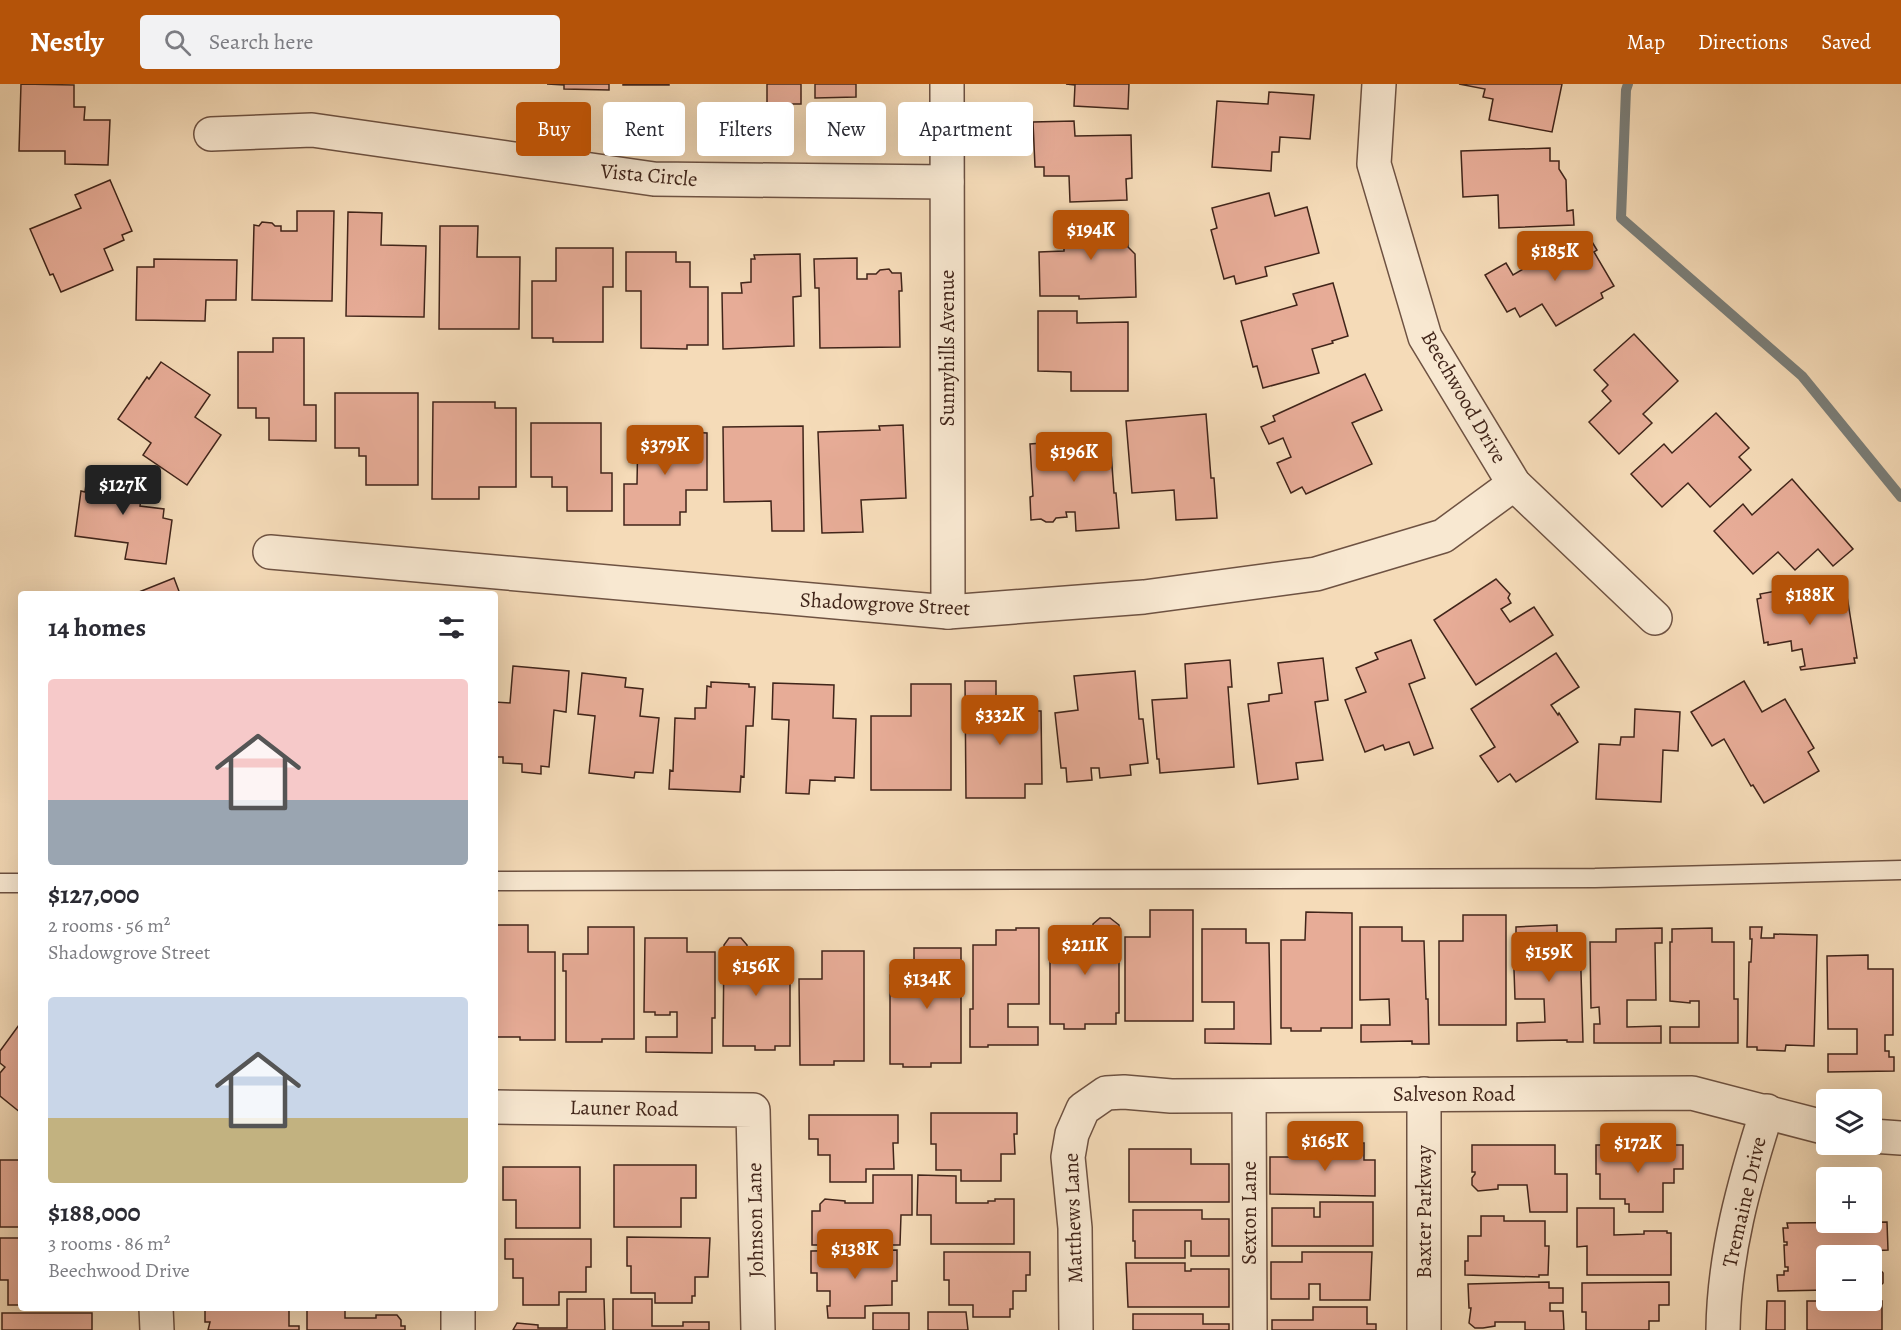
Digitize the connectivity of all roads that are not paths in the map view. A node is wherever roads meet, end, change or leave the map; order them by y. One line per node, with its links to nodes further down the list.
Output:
1 (947, 84): 4 (street, Sunnyhills Avenue)
2 (1379, 84): 5 (street, Beechwood Drive)
3 (211, 134): 4 (street, Vista Circle)
4 (947, 182): 7 (street, Sunnyhills Avenue)
5 (1514, 484): 7 (street, Shadowgrove Street); 8 (street, Beechwood Drive)
6 (270, 552): 7 (street, Shadowgrove Street)
7 (948, 612)
8 (1655, 618)
9 (1901, 870): 10 (lane)
10 (498, 881)
11 (0, 883): 12 (lane)
12 (18, 883)
13 (1424, 1094): 14 (street, Salveson Road); 18 (street, Salveson Road); 29 (street, Baxter Parkway)
14 (1249, 1096): 16 (street, Salveson Road); 28 (street, Sexton Lane)
15 (498, 1107): 17 (street, Launer Road)
16 (1083, 1109): 27 (street, Matthews Lane)
17 (753, 1110): 26 (street, Johnson Lane)
18 (1767, 1112): 19 (street, Salveson Road); 30 (street, Tremaine Drive)
19 (1816, 1125)
20 (1882, 1137): 21 (street)
21 (1901, 1138)
22 (156, 1311): 24 (street)
23 (458, 1311): 25 (street)
24 (157, 1330)
25 (458, 1330)
26 (758, 1330)
27 (1076, 1330)
28 (1250, 1330)
29 (1424, 1330)
30 (1724, 1330)

